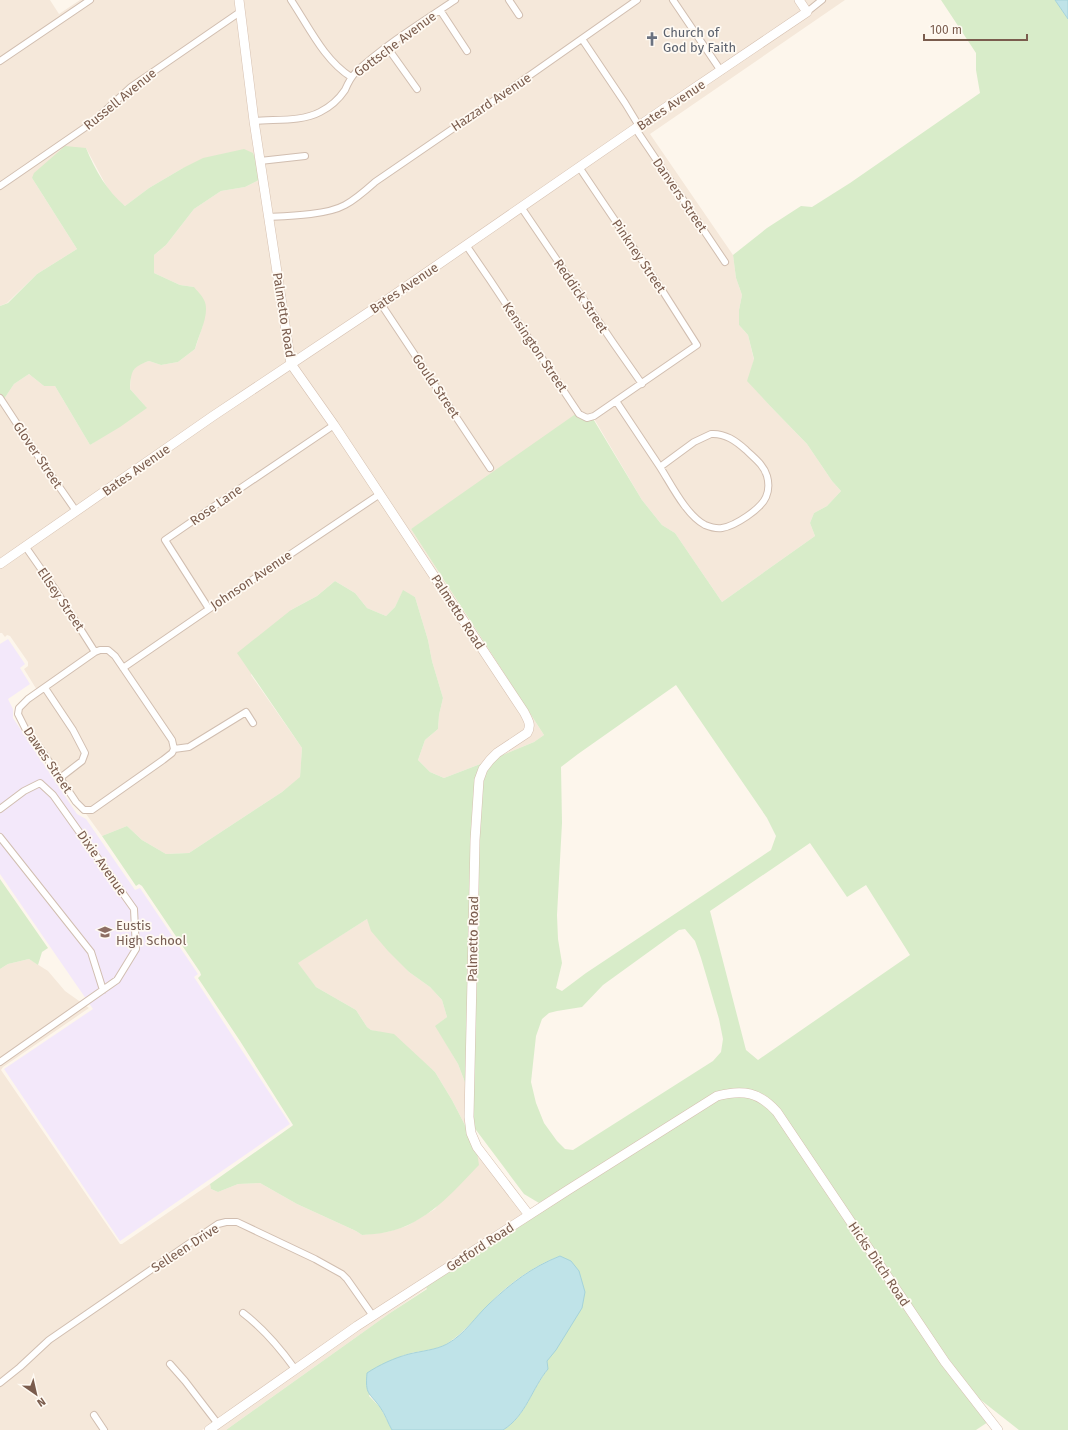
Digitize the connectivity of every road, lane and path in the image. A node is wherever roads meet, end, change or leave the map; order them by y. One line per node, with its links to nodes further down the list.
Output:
1 (90, 0): 17 (street)
2 (239, 0): 11 (street, Palmetto Road)
3 (291, 0): 19 (street)
4 (455, 0): 10 (street, Gottsche Avenue)
5 (509, 0): 13 (street)
6 (638, 0): 14 (street, Hazzard Avenue)
7 (674, 0): 18 (street)
8 (799, 0): 12 (street)
9 (822, 0): 12 (street)
10 (440, 10): 15 (street, Gottsche Avenue); 16 (street)
11 (240, 12): 21 (street, Palmetto Road); 26 (street, Russell Avenue)
12 (807, 12): 18 (street, Bates Avenue)
13 (519, 15)
14 (582, 39): 22 (street, Danvers Street); 28 (street, Hazzard Avenue)
15 (387, 47): 19 (street, Gottsche Avenue); 20 (street)
16 (467, 51)
17 (0, 61)
18 (722, 71): 22 (street, Bates Avenue)
19 (351, 77): 21 (street, Gottsche Avenue)
20 (417, 89)
21 (254, 121): 24 (street, Palmetto Road)
22 (637, 127): 25 (street, Bates Avenue); 30 (street, Danvers Street)
23 (306, 156): 24 (street)
24 (260, 161): 28 (street, Palmetto Road)
25 (578, 167): 27 (street, Bates Avenue); 32 (street, Pinkney Street)
26 (0, 186)
27 (521, 207): 29 (street, Bates Avenue); 34 (street, Reddick Street)
28 (268, 217): 33 (street, Palmetto Road)
29 (466, 245): 31 (street, Bates Avenue); 36 (street, Kensington Street)
30 (725, 262)
31 (381, 304): 33 (street, Bates Avenue); 39 (street, Gould Street)
32 (698, 345): 34 (street, Kensington Street)
33 (291, 364): 37 (street, Palmetto Road); 41 (street, Bates Avenue)
34 (642, 384): 36 (street, Kensington Street)
35 (0, 398): 41 (street, Glover Street)
36 (616, 401): 38 (street)
37 (334, 425): 40 (street, Palmetto Road); 44 (street, Rose Lane)
38 (660, 467): 38 (street)
39 (490, 468)
40 (380, 494): 44 (street, Johnson Avenue); 56 (street, Palmetto Road)
41 (76, 510): 42 (street, Bates Avenue)
42 (25, 546): 43 (street, Bates Avenue); 45 (street, Ellsey Street)
43 (0, 564)
44 (209, 609): 46 (street, Johnson Avenue)
45 (95, 652): 46 (street); 47 (street)
46 (123, 668): 49 (street)
47 (45, 688): 50 (street); 50 (street, Dawes Street)
48 (253, 723): 49 (street)
49 (174, 749): 50 (street, Dawes Street)
50 (60, 778)
51 (0, 809): 53 (street, Dixie Avenue)
52 (0, 837): 53 (street)
53 (103, 990): 54 (street, Dixie Avenue)
54 (0, 1062)
55 (760, 1098): 56 (street, Getford Road); 66 (street, Hicks Ditch Road)
56 (529, 1215): 58 (street, Getford Road)
57 (243, 1313): 60 (street)
58 (373, 1316): 60 (street, Getford Road); 61 (street, Selleen Drive)
59 (170, 1364): 63 (street)
60 (295, 1369): 63 (street, Getford Road)
61 (0, 1383)
62 (94, 1415): 64 (street)
63 (218, 1424): 65 (street, Getford Road)
64 (104, 1430)
65 (209, 1430)
66 (998, 1430)

